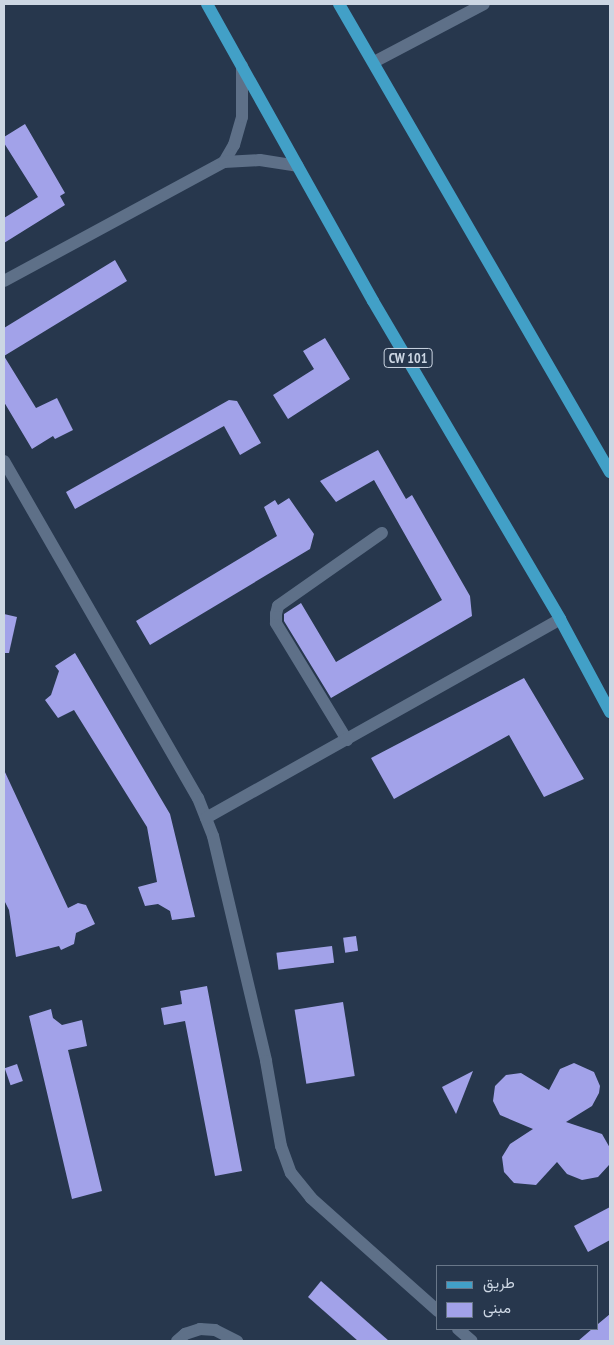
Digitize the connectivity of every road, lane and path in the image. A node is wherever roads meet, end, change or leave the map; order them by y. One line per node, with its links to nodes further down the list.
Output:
1 (207, 4): 5 (main road, CW 101)
2 (340, 4): 4 (main road)
3 (484, 4): 4 (street)
4 (374, 62): 10 (main road)
5 (242, 64): 6 (street); 7 (main road, CW 101)
6 (224, 162): 7 (street); 8 (street)
7 (298, 166): 12 (main road, CW 101)
8 (4, 281)
9 (4, 461): 15 (street)
10 (610, 472)
11 (382, 533): 14 (street)
12 (560, 619): 13 (main road, CW 101); 14 (street)
13 (610, 712)
14 (346, 740): 15 (street)
15 (206, 818): 16 (street)
16 (436, 1309)
17 (459, 1330): 20 (street)
18 (177, 1341): 19 (street)
19 (237, 1341)
20 (472, 1341)

